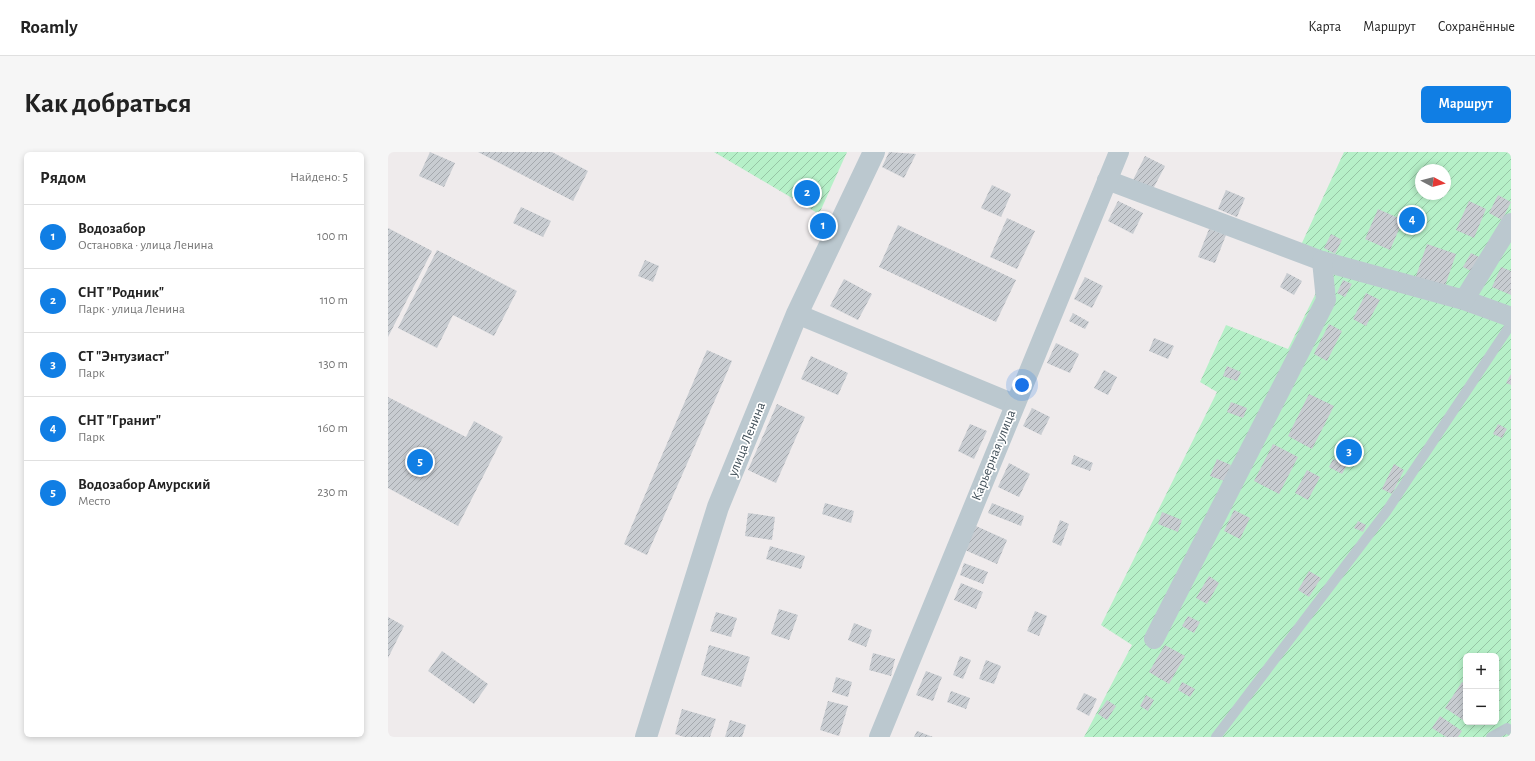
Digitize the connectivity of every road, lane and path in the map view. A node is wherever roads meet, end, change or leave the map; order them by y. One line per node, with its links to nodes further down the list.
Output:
1 (874, 152): 7 (street, улица Ленина)
2 (1119, 152): 3 (street, Карьерная улица)
3 (1107, 180): 5 (street); 10 (street, Карьерная улица)
4 (1511, 223): 6 (street)
5 (1322, 261): 6 (street); 11 (street)
6 (1464, 300): 8 (street)
7 (797, 314): 10 (street); 13 (street, улица Ленина)
8 (1511, 316)
9 (1511, 324): 15 (lane)
10 (1014, 404): 14 (street, Карьерная улица)
11 (1154, 639)
12 (1511, 731): 16 (lane)
13 (646, 737)
14 (879, 737)
15 (1216, 737)
16 (1491, 737)

